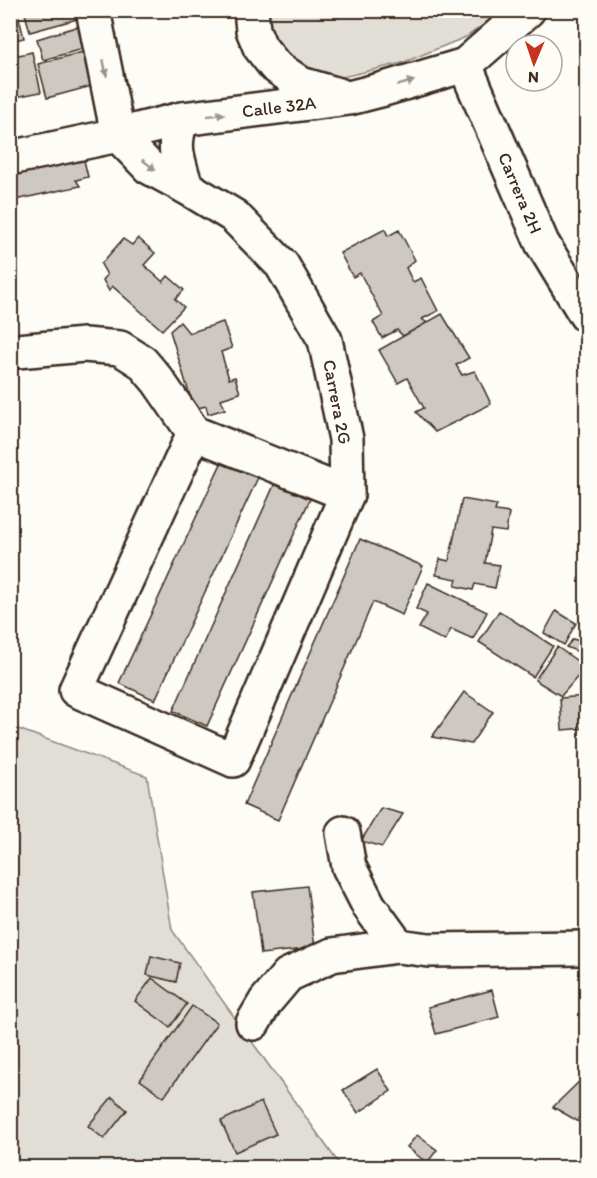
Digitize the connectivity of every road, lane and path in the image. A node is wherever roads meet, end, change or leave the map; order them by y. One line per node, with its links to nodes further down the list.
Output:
1 (93, 10): 7 (street, one-way to 7)
2 (251, 10): 5 (street)
3 (528, 10): 4 (street, Calle 32A)
4 (465, 65): 5 (street, Calle 32A, one-way to 4); 10 (street, Carrera 2H)
5 (349, 98): 6 (street, Calle 32A, one-way to 5)
6 (182, 119): 7 (street, Calle 32A); 9 (street)
7 (118, 135): 8 (street, Calle 32A); 9 (street, Carrera 2G, one-way to 9)
8 (10, 158)
9 (186, 186): 13 (street, Carrera 2G)
10 (586, 315)
11 (16, 351): 12 (street)
12 (194, 433): 13 (street); 13 (street, Carrera 2G)
13 (347, 494)
14 (343, 833): 15 (street)
15 (398, 946): 16 (street); 17 (street)
16 (586, 948)
17 (253, 1023)

